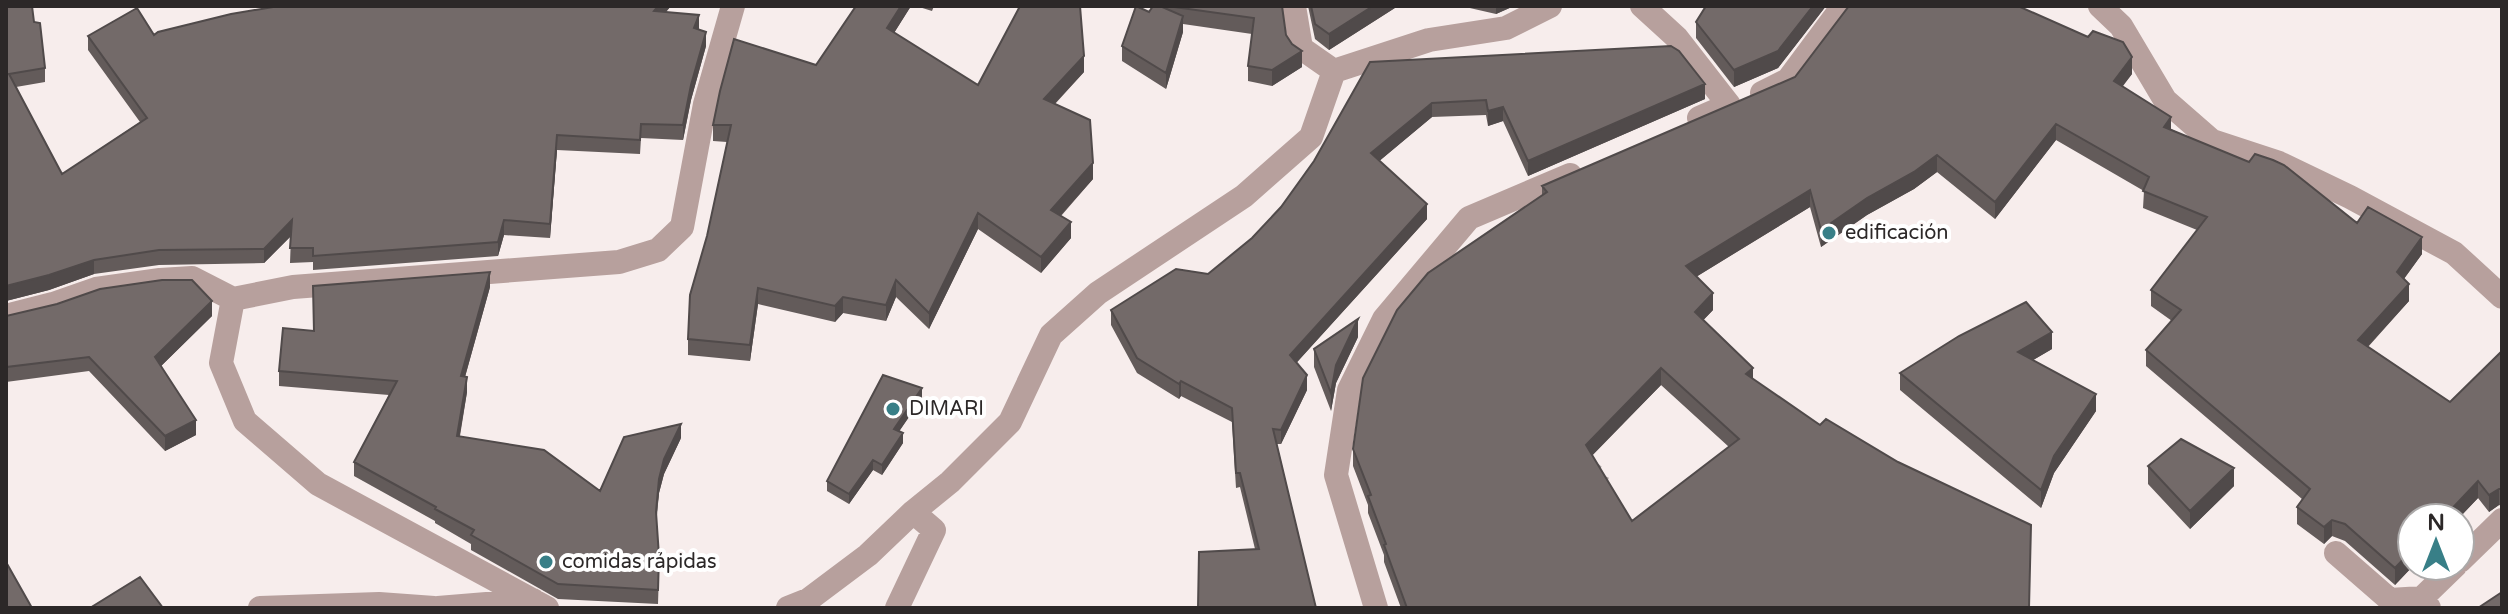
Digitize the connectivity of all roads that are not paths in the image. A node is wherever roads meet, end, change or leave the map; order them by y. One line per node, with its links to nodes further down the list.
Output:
1 (733, 6): 12 (street)
2 (1294, 6): 7 (street)
3 (1550, 6): 7 (street)
4 (1642, 6): 8 (street)
5 (1843, 6): 8 (street)
6 (2100, 6): 11 (street)
7 (1334, 71): 14 (street)
8 (1729, 105): 9 (street)
9 (1679, 127)
10 (1584, 169): 25 (street)
11 (2502, 297)
12 (233, 299): 13 (street); 20 (street)
13 (6, 316)
14 (913, 512): 23 (street); 24 (street)
15 (2502, 520): 16 (street)
16 (2476, 545)
17 (2336, 553): 19 (street)
18 (2442, 582): 19 (street)
19 (2425, 603)
20 (540, 604): 22 (street)
21 (260, 608): 22 (street)
22 (436, 608)
23 (788, 608)
24 (897, 608)
25 (1376, 608)

